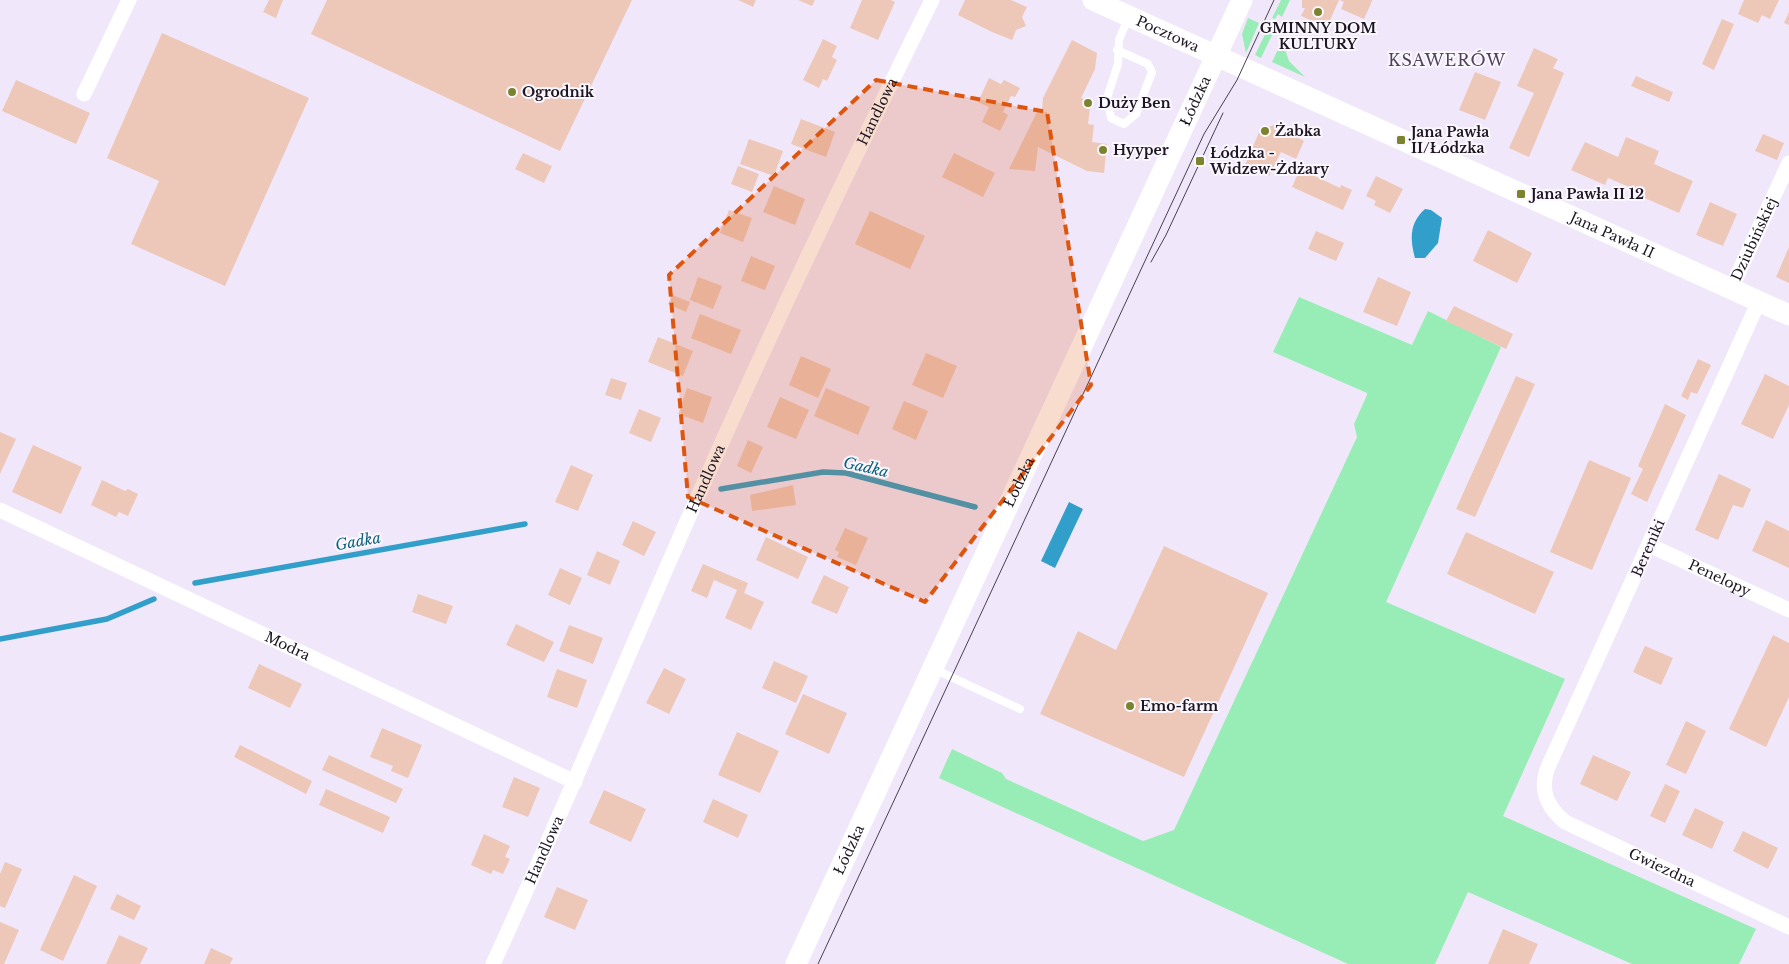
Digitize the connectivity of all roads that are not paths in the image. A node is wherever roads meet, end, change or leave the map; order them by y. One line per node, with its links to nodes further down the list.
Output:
1 (129, 0): 8 (street)
2 (932, 0): 18 (street, Handlowa)
3 (1093, 0): 5 (main road, Pocztowa)
4 (1242, 0): 7 (main road, Łódzka)
5 (1122, 9): 6 (lane); 7 (main road, Pocztowa)
6 (1117, 50): 6 (lane)
7 (1216, 56): 10 (main road, Jana Pawła II); 16 (main road, Łódzka)
8 (84, 94)
9 (1789, 162): 10 (street, Dziubińskiej)
10 (1731, 289): 11 (main road, Jana Pawła II)
11 (1759, 301): 12 (main road, Jana Pawła II); 14 (street, Bereniki)
12 (1789, 315)
13 (0, 510): 18 (street, Modra)
14 (1649, 545): 15 (street, Penelopy); 19 (street, Bereniki)
15 (1789, 610)
16 (933, 668): 17 (lane); 22 (main road, Łódzka)
17 (1020, 709)
18 (575, 782): 21 (street, Handlowa)
19 (1545, 797): 20 (street, Gwiezdna)
20 (1789, 927)
21 (493, 964)
22 (796, 964)

